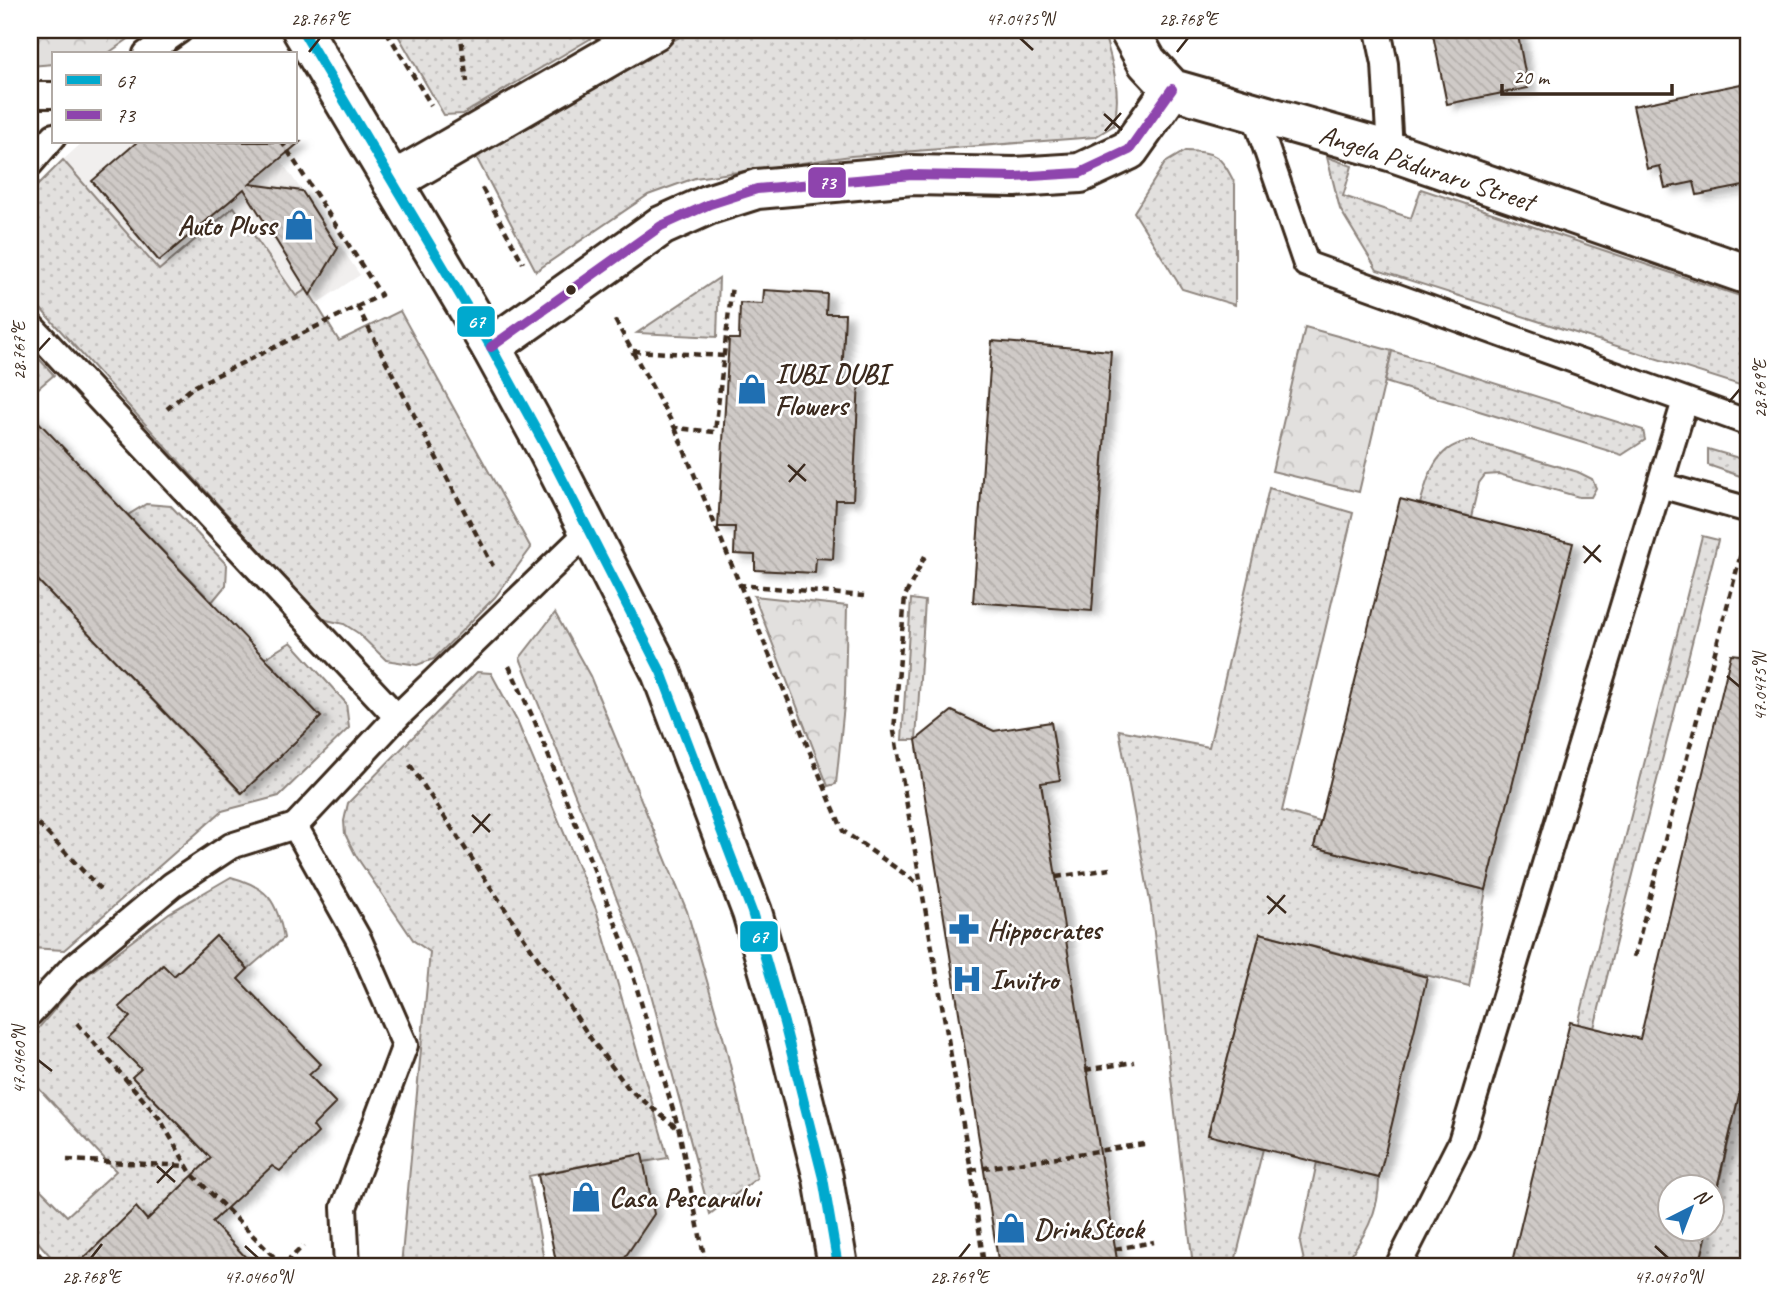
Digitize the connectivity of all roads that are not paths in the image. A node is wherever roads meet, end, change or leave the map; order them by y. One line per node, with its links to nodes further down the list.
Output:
1 (180, 30): 6 (lane)
2 (302, 30): 14 (street)
3 (655, 30): 14 (street)
4 (1129, 30): 7 (street)
5 (1378, 30): 12 (lane)
6 (149, 52)
7 (1172, 89): 10 (street, Angela Păduraru Street); 17 (street)
8 (30, 95): 9 (lane)
9 (52, 95)
10 (1254, 113): 12 (street, Angela Păduraru Street); 18 (lane)
11 (52, 138): 13 (lane)
12 (1390, 151): 15 (street, Angela Păduraru Street)
13 (30, 163)
14 (392, 182): 17 (street)
15 (1749, 275)
16 (30, 325): 23 (lane)
17 (491, 347): 22 (street)
18 (1685, 401): 19 (lane); 20 (lane)
19 (1749, 423)
20 (1660, 485): 21 (lane); 28 (lane)
21 (1749, 510)
22 (588, 532): 23 (lane); 27 (street)
23 (392, 723): 24 (lane)
24 (295, 826): 25 (lane); 26 (lane)
25 (30, 1013)
26 (347, 1266)
27 (838, 1266)
28 (1398, 1266)

